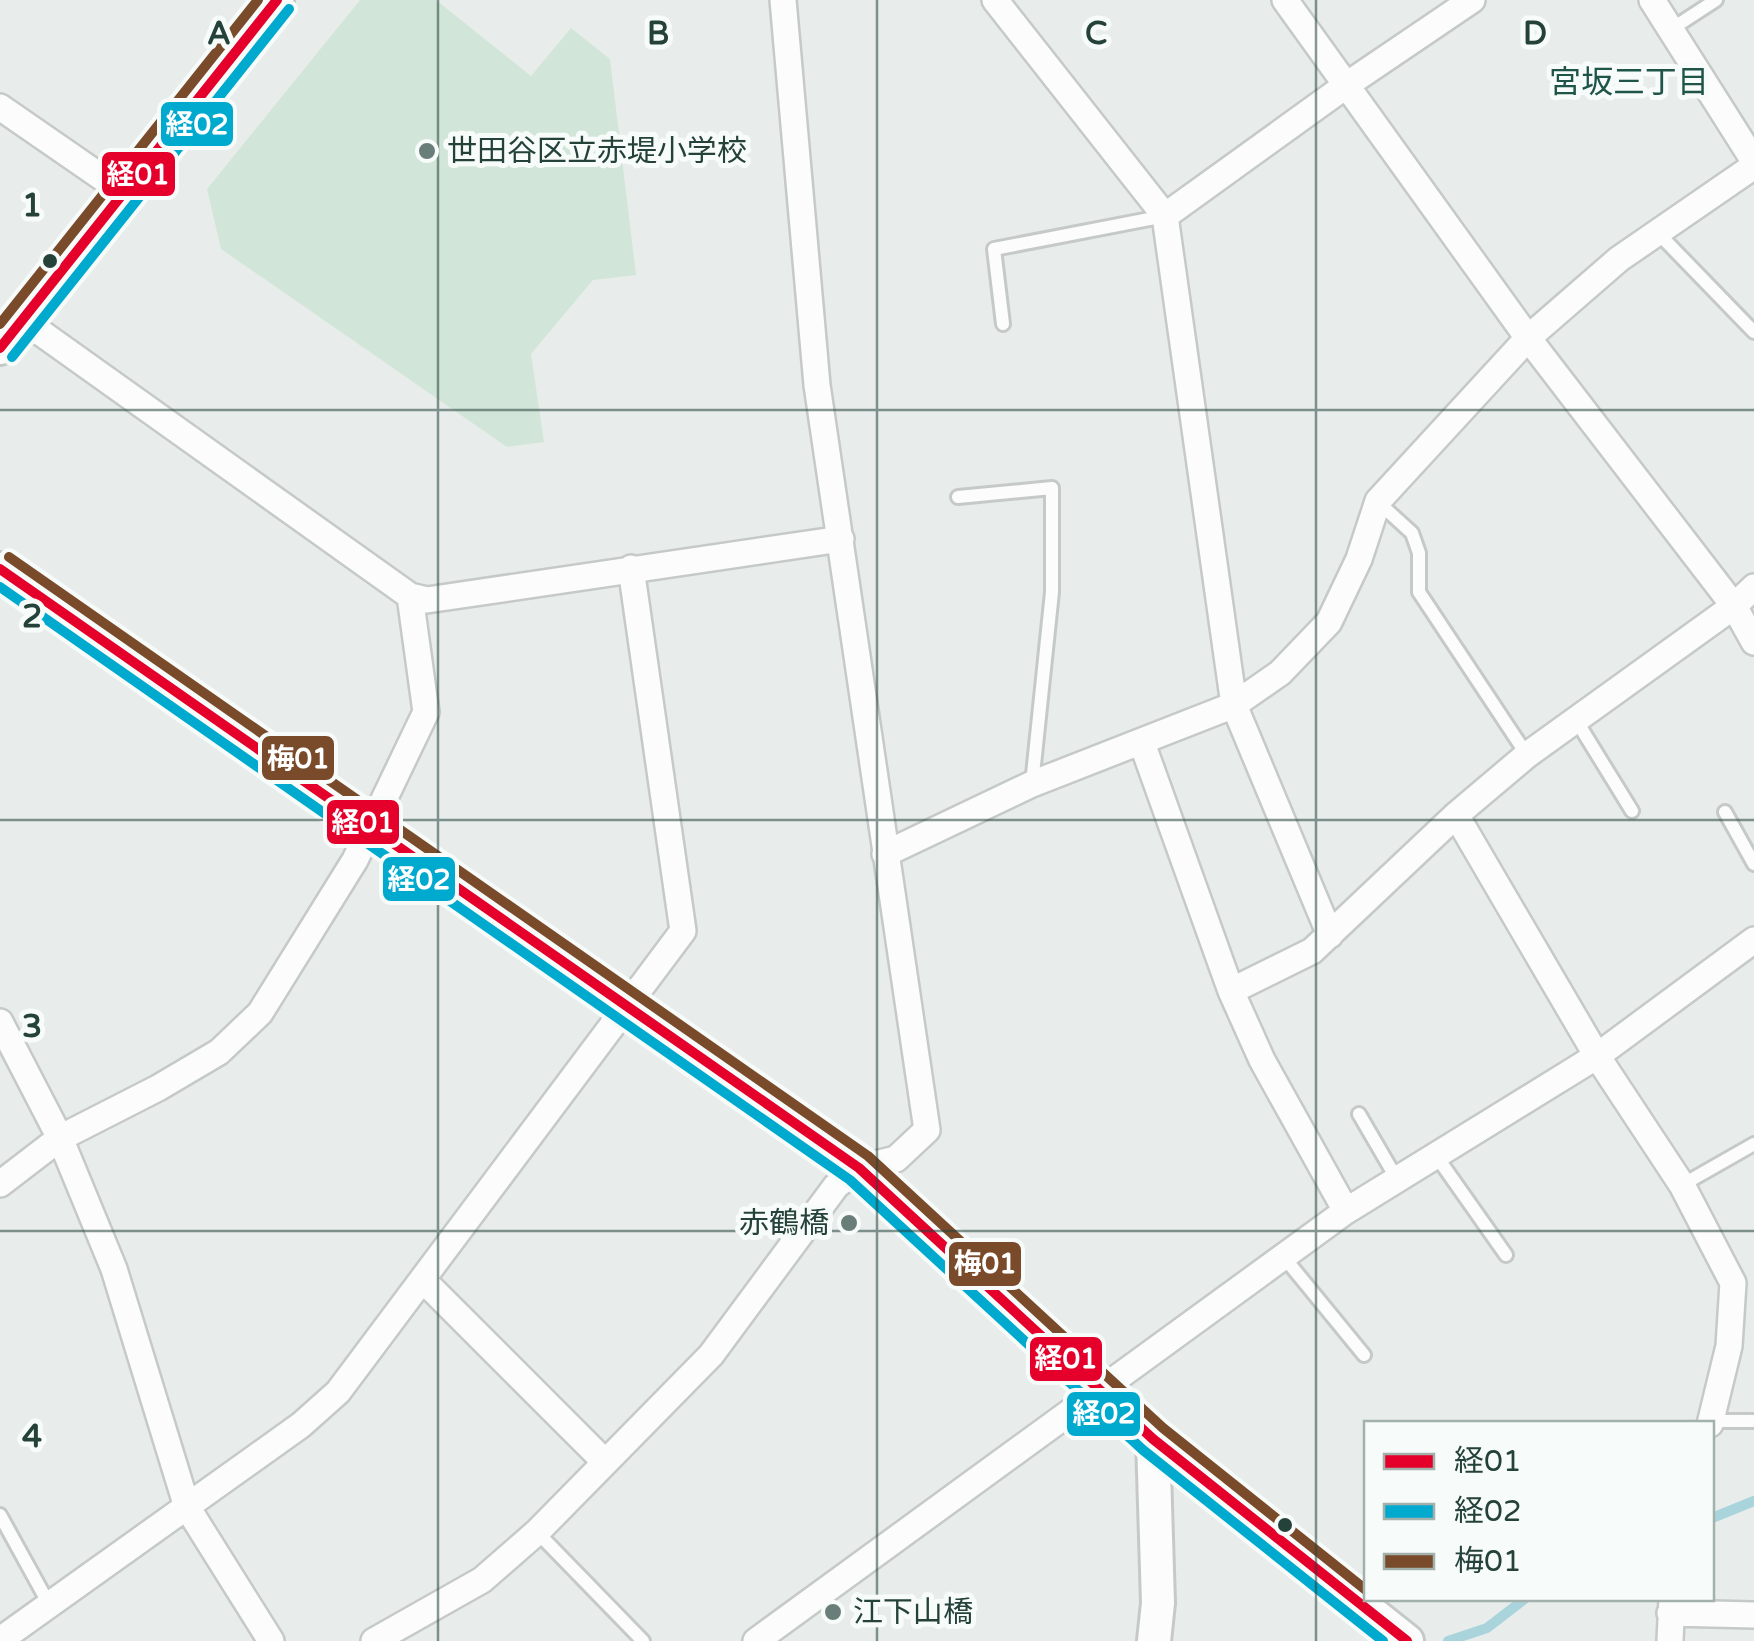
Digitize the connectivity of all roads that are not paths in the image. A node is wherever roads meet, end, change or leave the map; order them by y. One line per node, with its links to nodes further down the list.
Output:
1 (276, 0): 12 (street)
2 (783, 0): 22 (street)
3 (995, 0): 13 (street)
4 (1286, 0): 9 (street)
5 (1472, 0): 9 (street)
6 (1652, 0): 8 (street)
7 (1716, 0): 8 (lane)
8 (1670, 30): 11 (street)
9 (1348, 84): 13 (street); 18 (street)
10 (0, 107): 12 (street)
11 (1754, 163): 14 (street)
12 (123, 192): 15 (street)
13 (1165, 216): 16 (lane); 29 (street)
14 (1657, 232): 17 (lane); 18 (street)
15 (22, 320): 19 (street); 26 (street)
16 (1003, 324)
17 (1754, 332)
18 (1528, 338): 21 (street); 27 (street)
19 (0, 348)
20 (958, 497): 33 (lane)
21 (1378, 502): 29 (street); 32 (lane)
22 (841, 539): 23 (street); 38 (street)
23 (631, 568): 26 (street); 43 (street)
24 (0, 570): 37 (street)
25 (1754, 587): 27 (street)
26 (410, 596): 37 (street)
27 (1734, 606): 28 (street); 30 (street)
28 (1754, 642)
29 (1234, 705): 31 (street); 40 (street)
30 (1576, 720): 32 (street); 34 (lane)
31 (1142, 743): 33 (street); 42 (street)
32 (1527, 755): 36 (street)
33 (1032, 784): 38 (street)
34 (1632, 812)
35 (1726, 812): 39 (lane)
36 (1456, 815): 40 (street); 45 (street)
37 (372, 827): 43 (street); 47 (street)
38 (885, 854): 50 (street)
39 (1754, 864)
40 (1330, 935): 42 (street)
41 (1754, 940): 45 (street)
42 (1231, 990): 54 (street)
43 (628, 1008): 50 (street); 57 (street)
44 (0, 1022): 47 (street)
45 (1597, 1056): 49 (street); 53 (street)
46 (1359, 1114): 51 (lane)
47 (60, 1138): 52 (street); 65 (street)
48 (1754, 1144): 53 (lane)
49 (1437, 1157): 51 (street); 56 (lane)
50 (859, 1168): 59 (street); 64 (street)
51 (1398, 1181): 54 (street)
52 (0, 1184)
53 (1682, 1185): 60 (street)
54 (1346, 1211): 55 (street)
55 (1283, 1256): 58 (lane); 59 (street)
56 (1506, 1256)
57 (423, 1280): 64 (street); 65 (street)
58 (1364, 1355)
59 (1097, 1390): 63 (street); 76 (street)
60 (1710, 1421)
61 (1714, 1422): 62 (lane)
62 (1754, 1422)
63 (1153, 1439): 71 (street); 77 (street)
64 (606, 1462): 67 (street)
65 (187, 1507): 68 (street); 73 (street)
66 (0, 1514): 68 (lane)
67 (538, 1532): 74 (street); 75 (lane)
68 (50, 1606): 72 (street)
69 (1671, 1606): 70 (street); 78 (street)
70 (1754, 1615)
71 (1403, 1638)
72 (0, 1640)
73 (271, 1641)
74 (374, 1641)
75 (643, 1641)
76 (756, 1641)
77 (1154, 1641)
78 (1670, 1641)

